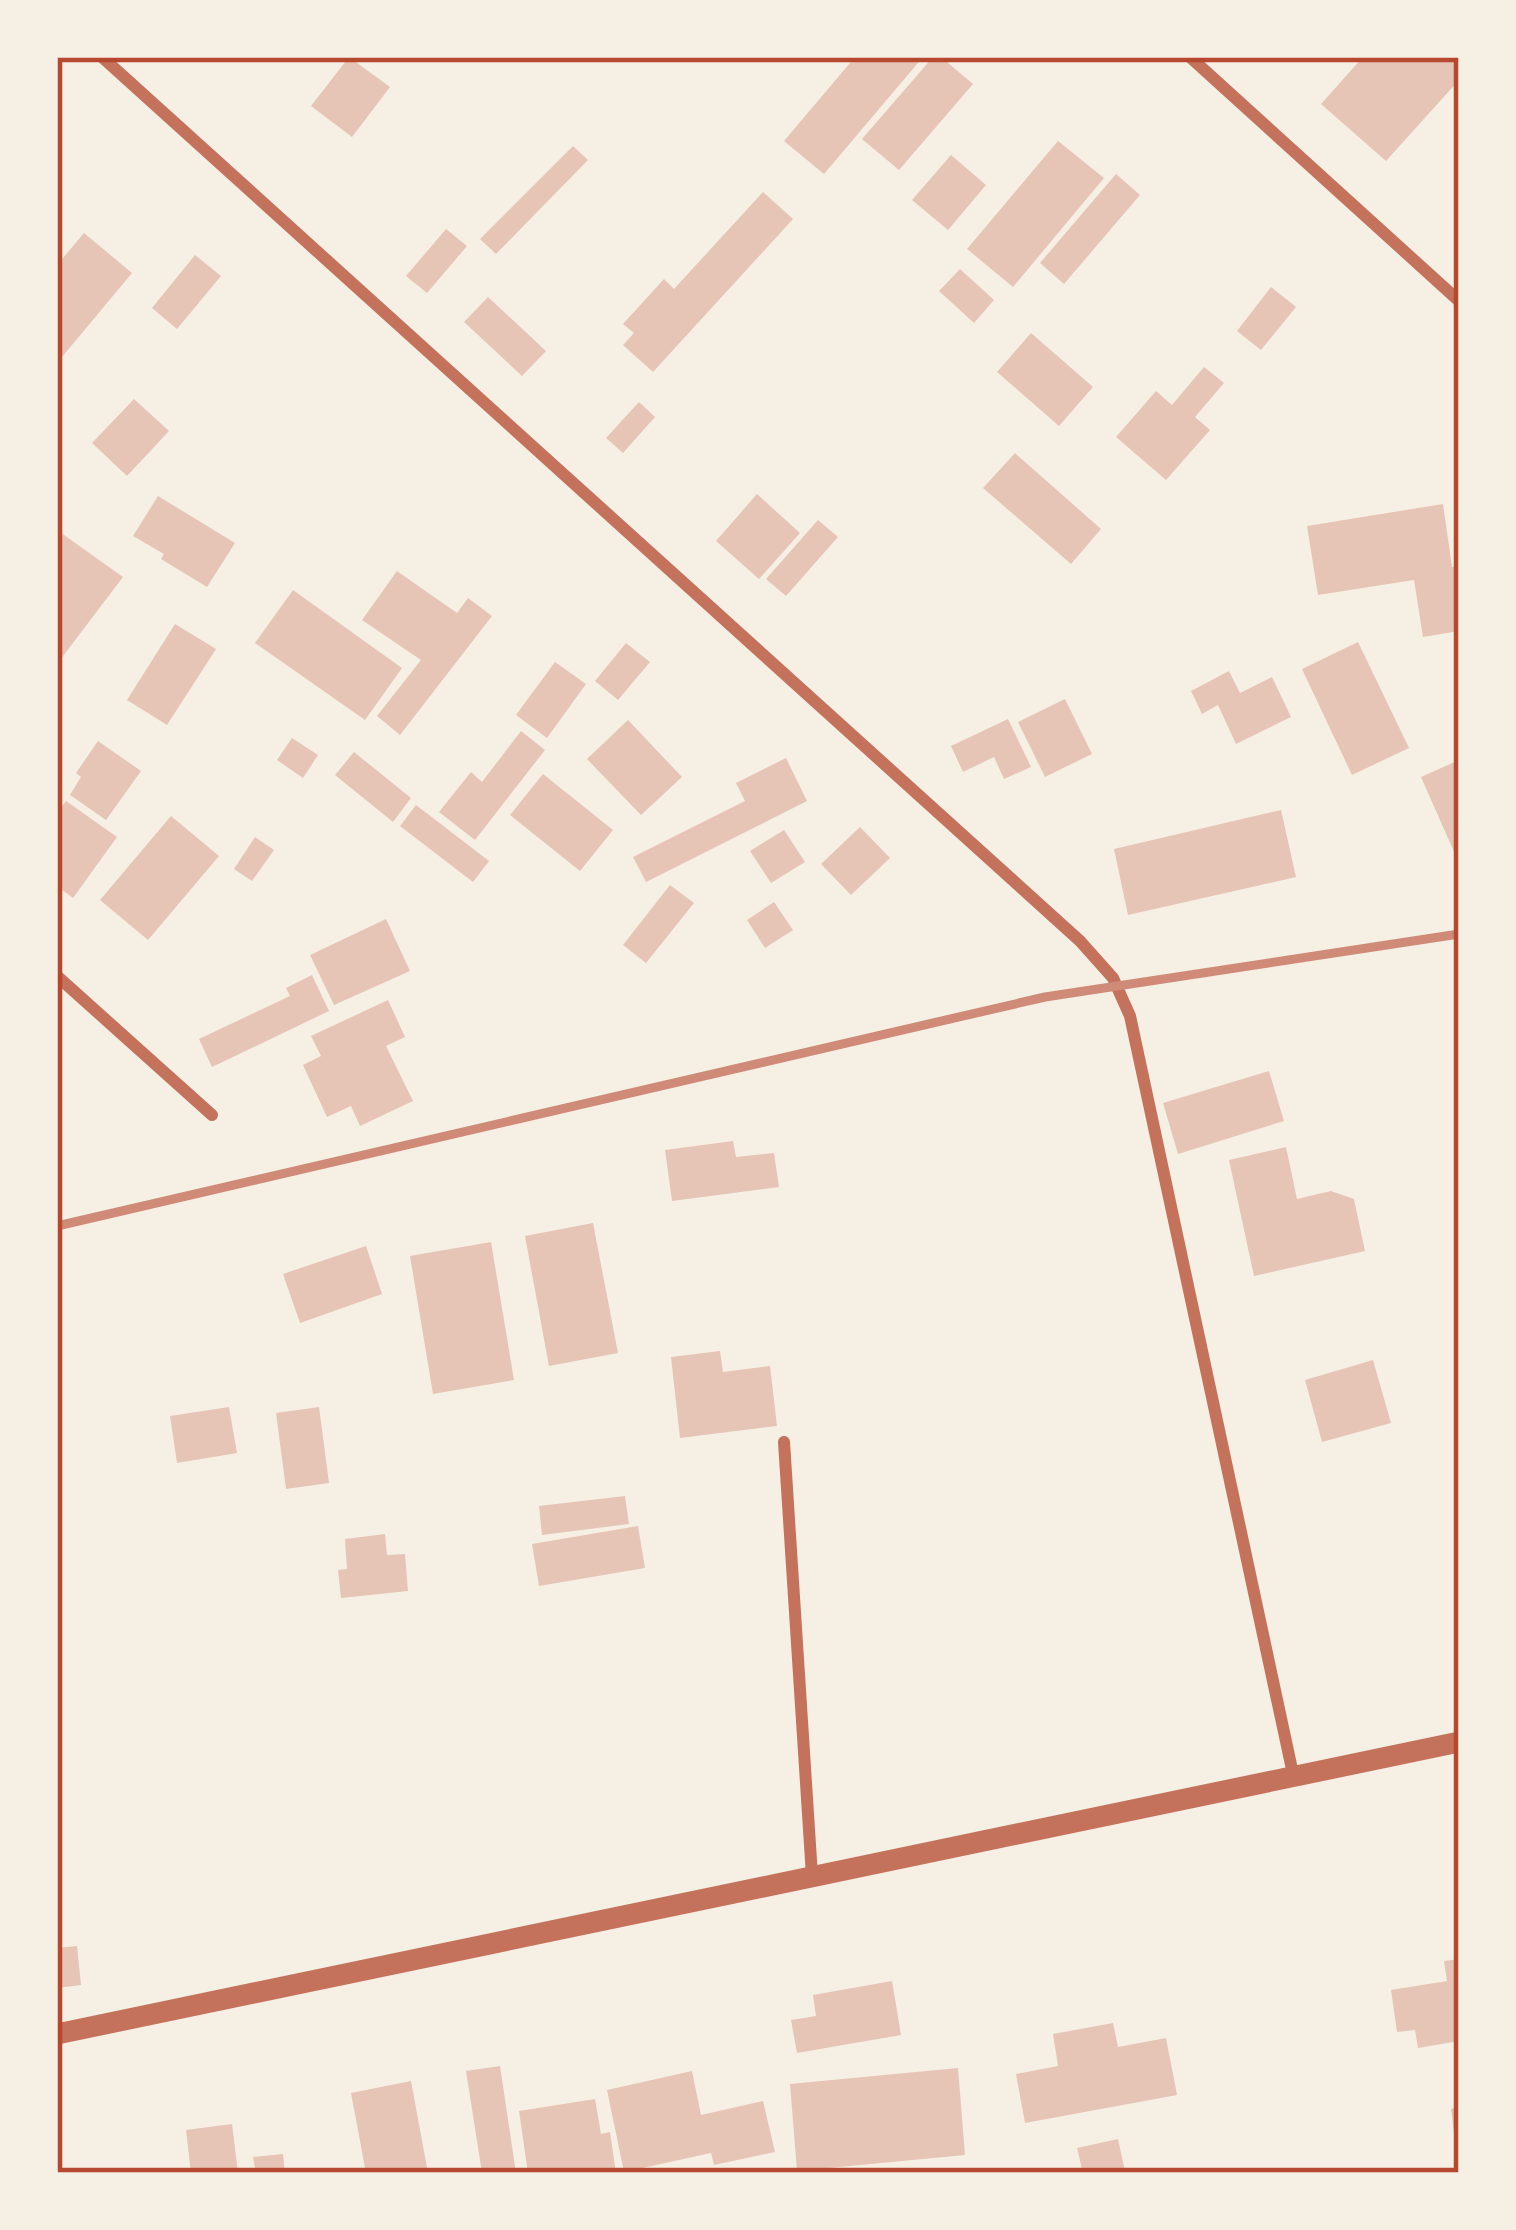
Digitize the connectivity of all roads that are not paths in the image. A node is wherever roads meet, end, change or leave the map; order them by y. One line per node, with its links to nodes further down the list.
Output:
1 (102, 57): 8 (street)
2 (1190, 57): 3 (street)
3 (1459, 301)
4 (57, 976): 5 (street)
5 (212, 1115)
6 (784, 1442): 9 (street)
7 (1459, 1742): 8 (street)
8 (1293, 1774): 9 (street)
9 (812, 1876): 10 (street)
10 (57, 2034)

